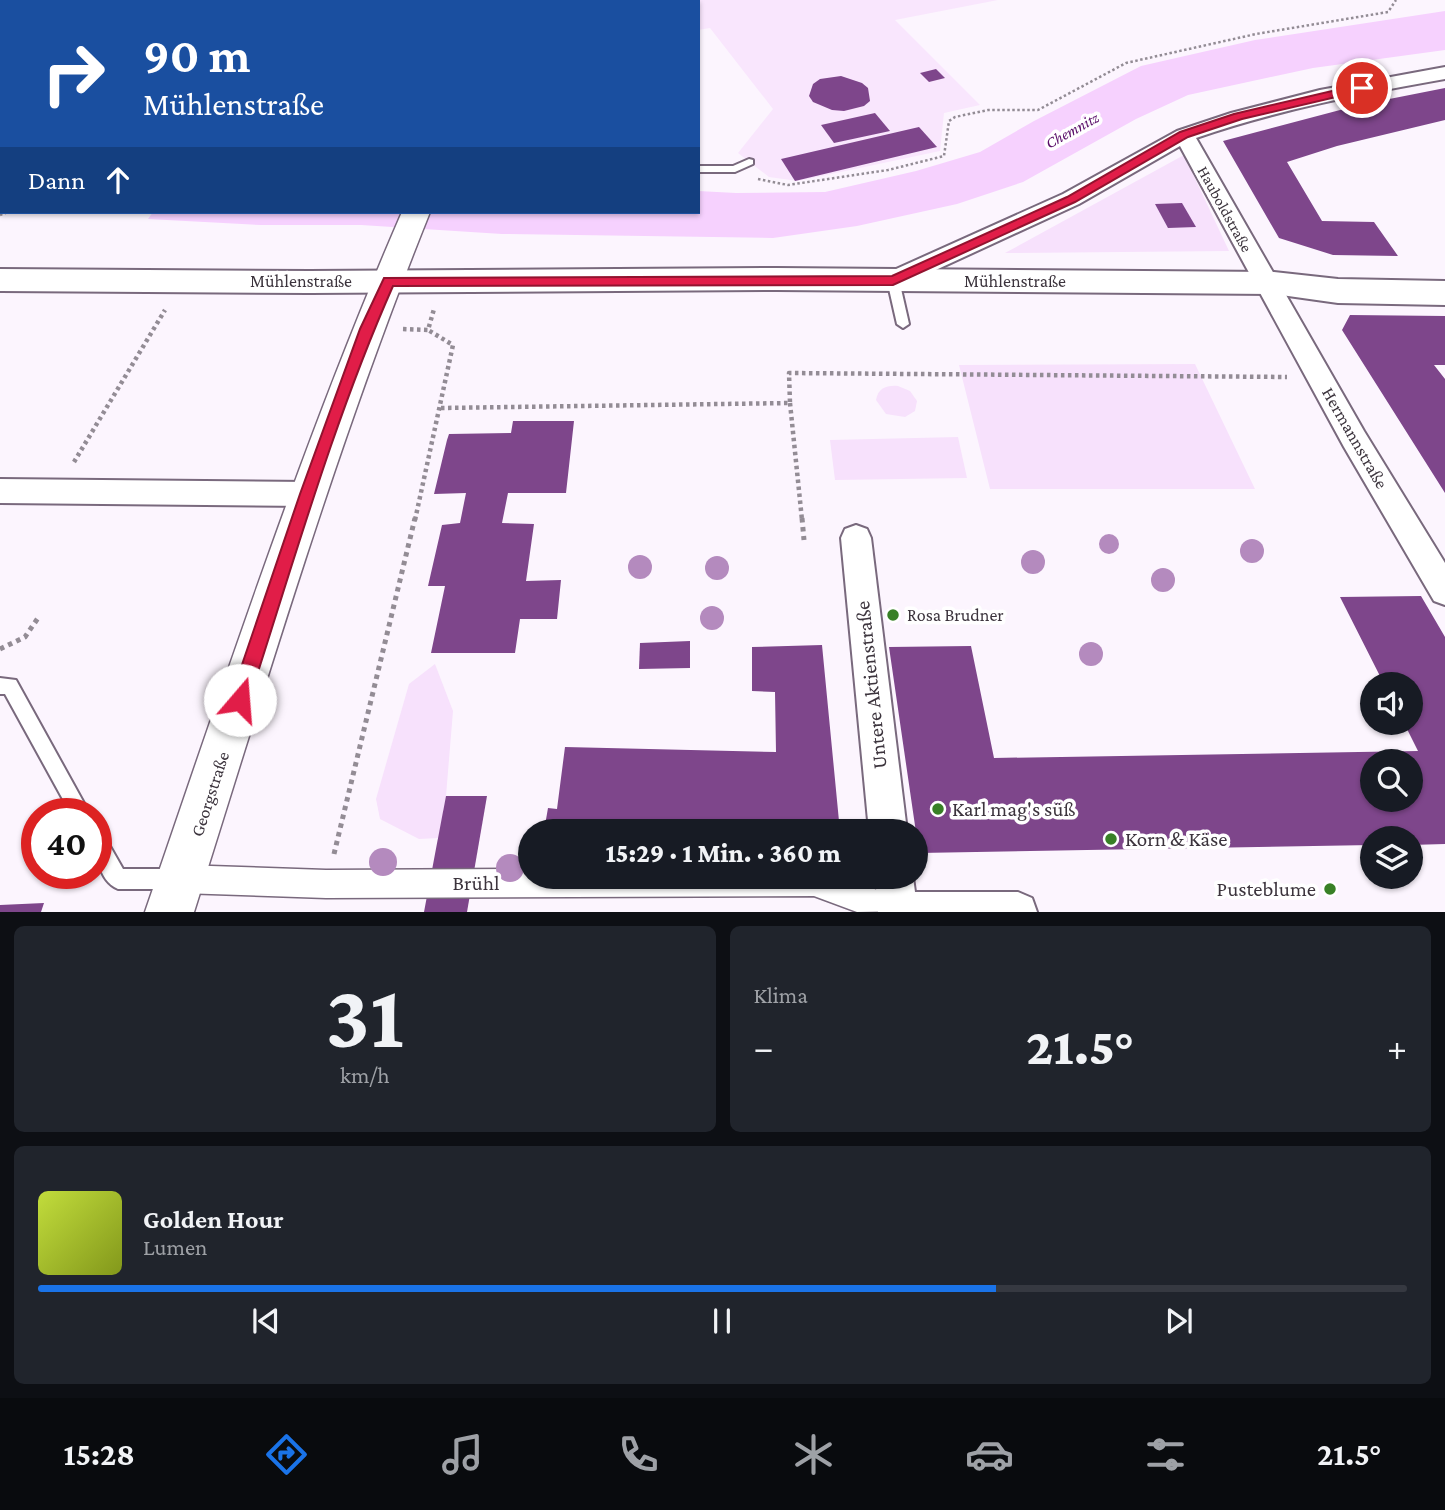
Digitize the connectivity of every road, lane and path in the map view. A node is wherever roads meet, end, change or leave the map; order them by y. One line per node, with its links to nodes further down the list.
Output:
1 (1395, 0): 6 (path)
2 (1445, 73): 3 (street)
3 (1184, 135): 10 (street); 14 (street, Hauboldstraße)
4 (750, 162): 6 (lane)
5 (700, 169): 6 (lane)
6 (735, 169)
7 (415, 214): 12 (street, Georgstraße)
8 (1445, 274): 14 (main road, Mühlenstraße)
9 (0, 280): 11 (main road, Mühlenstraße)
10 (893, 280): 13 (main road, Mühlenstraße); 14 (main road, Mühlenstraße); 16 (lane)
11 (182, 281): 12 (main road, Mühlenstraße); 23 (path)
12 (388, 281): 13 (main road, Mühlenstraße); 17 (street, Georgstraße)
13 (442, 281): 18 (path)
14 (1270, 283): 15 (main road, Mühlenstraße); 19 (street, Hermannstraße)
15 (1445, 293)
16 (903, 324)
17 (367, 329): 18 (path); 24 (street, Georgstraße)
18 (428, 330): 21 (path)
19 (1320, 377): 20 (path); 27 (street, Hermannstraße)
20 (790, 403): 21 (path); 26 (path)
21 (441, 408): 34 (path)
22 (0, 491): 23 (street)
23 (55, 492): 24 (street)
24 (308, 494): 35 (street, Georgstraße)
25 (856, 538): 32 (street, Untere Aktienstraße)
26 (804, 540)
27 (1445, 591)
28 (38, 618): 29 (path)
29 (0, 649)
30 (0, 686): 31 (lane)
31 (72, 798)
32 (887, 819)
33 (112, 869): 35 (lane)
34 (326, 884): 35 (street, Brühl); 36 (street, Brühl)
35 (175, 895)
36 (896, 900): 37 (street, Brühl)
37 (1018, 912)

